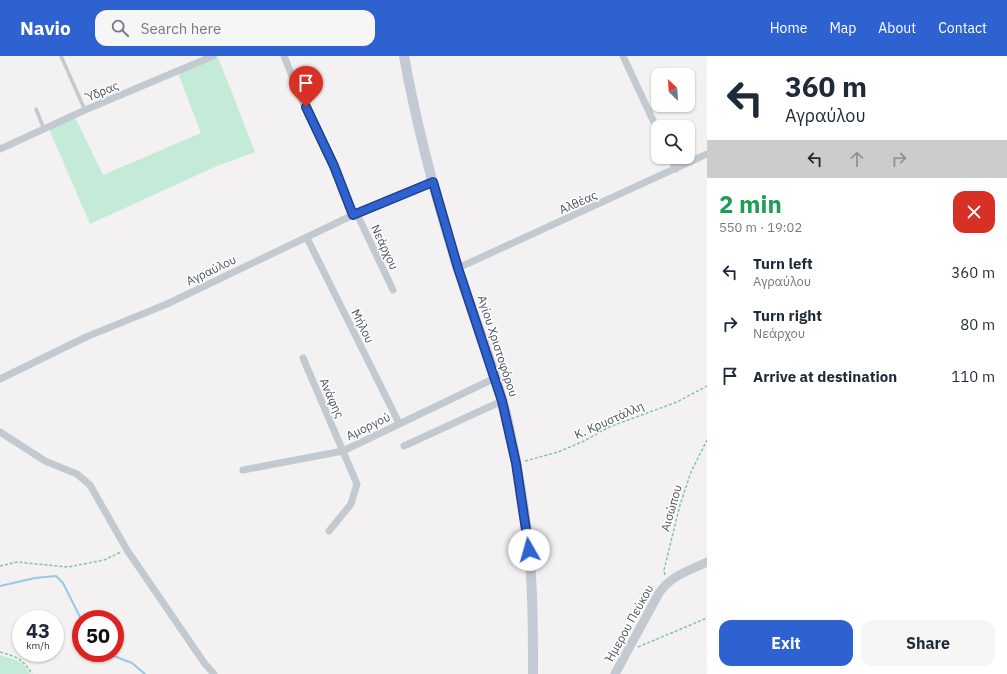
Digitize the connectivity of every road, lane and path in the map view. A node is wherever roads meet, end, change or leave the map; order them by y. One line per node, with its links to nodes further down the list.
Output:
1 (62, 56): 7 (lane)
2 (213, 56): 7 (street, Ύδρας)
3 (284, 56): 15 (street, Νεάρχου)
4 (404, 56): 14 (main road, Αγίου Χριστοφόρου)
5 (623, 56): 8 (street)
6 (36, 109): 9 (lane)
7 (85, 110): 9 (street, Ύδρας)
8 (653, 120)
9 (44, 129): 10 (street, Ύδρας)
10 (0, 149)
11 (707, 154): 13 (street, Αλθέας)
12 (674, 164): 13 (street)
13 (676, 169): 17 (street, Αλθέας)
14 (433, 182): 15 (street, Αγραύλου); 17 (main road, Αγίου Χριστοφόρου)
15 (355, 215): 16 (street, Αγραύλου); 18 (street, Νεάρχου)
16 (307, 238): 21 (street, Αγραύλου); 24 (street, Μήλου)
17 (458, 268): 20 (main road, Αγίου Χριστοφόρου)
18 (393, 290)
19 (302, 358): 28 (street, Ανάφης)
20 (495, 378): 23 (main road, Αγίου Χριστοφόρου); 24 (street, Αμοργού)
21 (0, 379)
22 (707, 386): 29 (path, Κ. Κρυστάλλη)
23 (502, 401): 27 (street); 29 (main road, Αγίου Χριστοφόρου)
24 (399, 423): 28 (street, Αμοργού)
25 (0, 432): 32 (street)
26 (707, 440): 35 (path, Αισώπου)
27 (404, 446)
28 (343, 450): 30 (street, Αμοργού); 31 (street, Ανάφης)
29 (516, 463): 41 (main road, Αγίου Χριστοφόρου)
30 (243, 470)
31 (329, 531)
32 (127, 550): 34 (path); 40 (street)
33 (707, 562): 35 (street, Ήμερου Πεύκου)
34 (0, 566)
35 (665, 584): 38 (street, Ήμερου Πεύκου)
36 (707, 618): 38 (path)
37 (0, 652): 39 (path)
38 (627, 652): 42 (street, Ήμερου Πεύκου)
39 (32, 674)
40 (214, 674)
41 (533, 674)
42 (615, 674)

